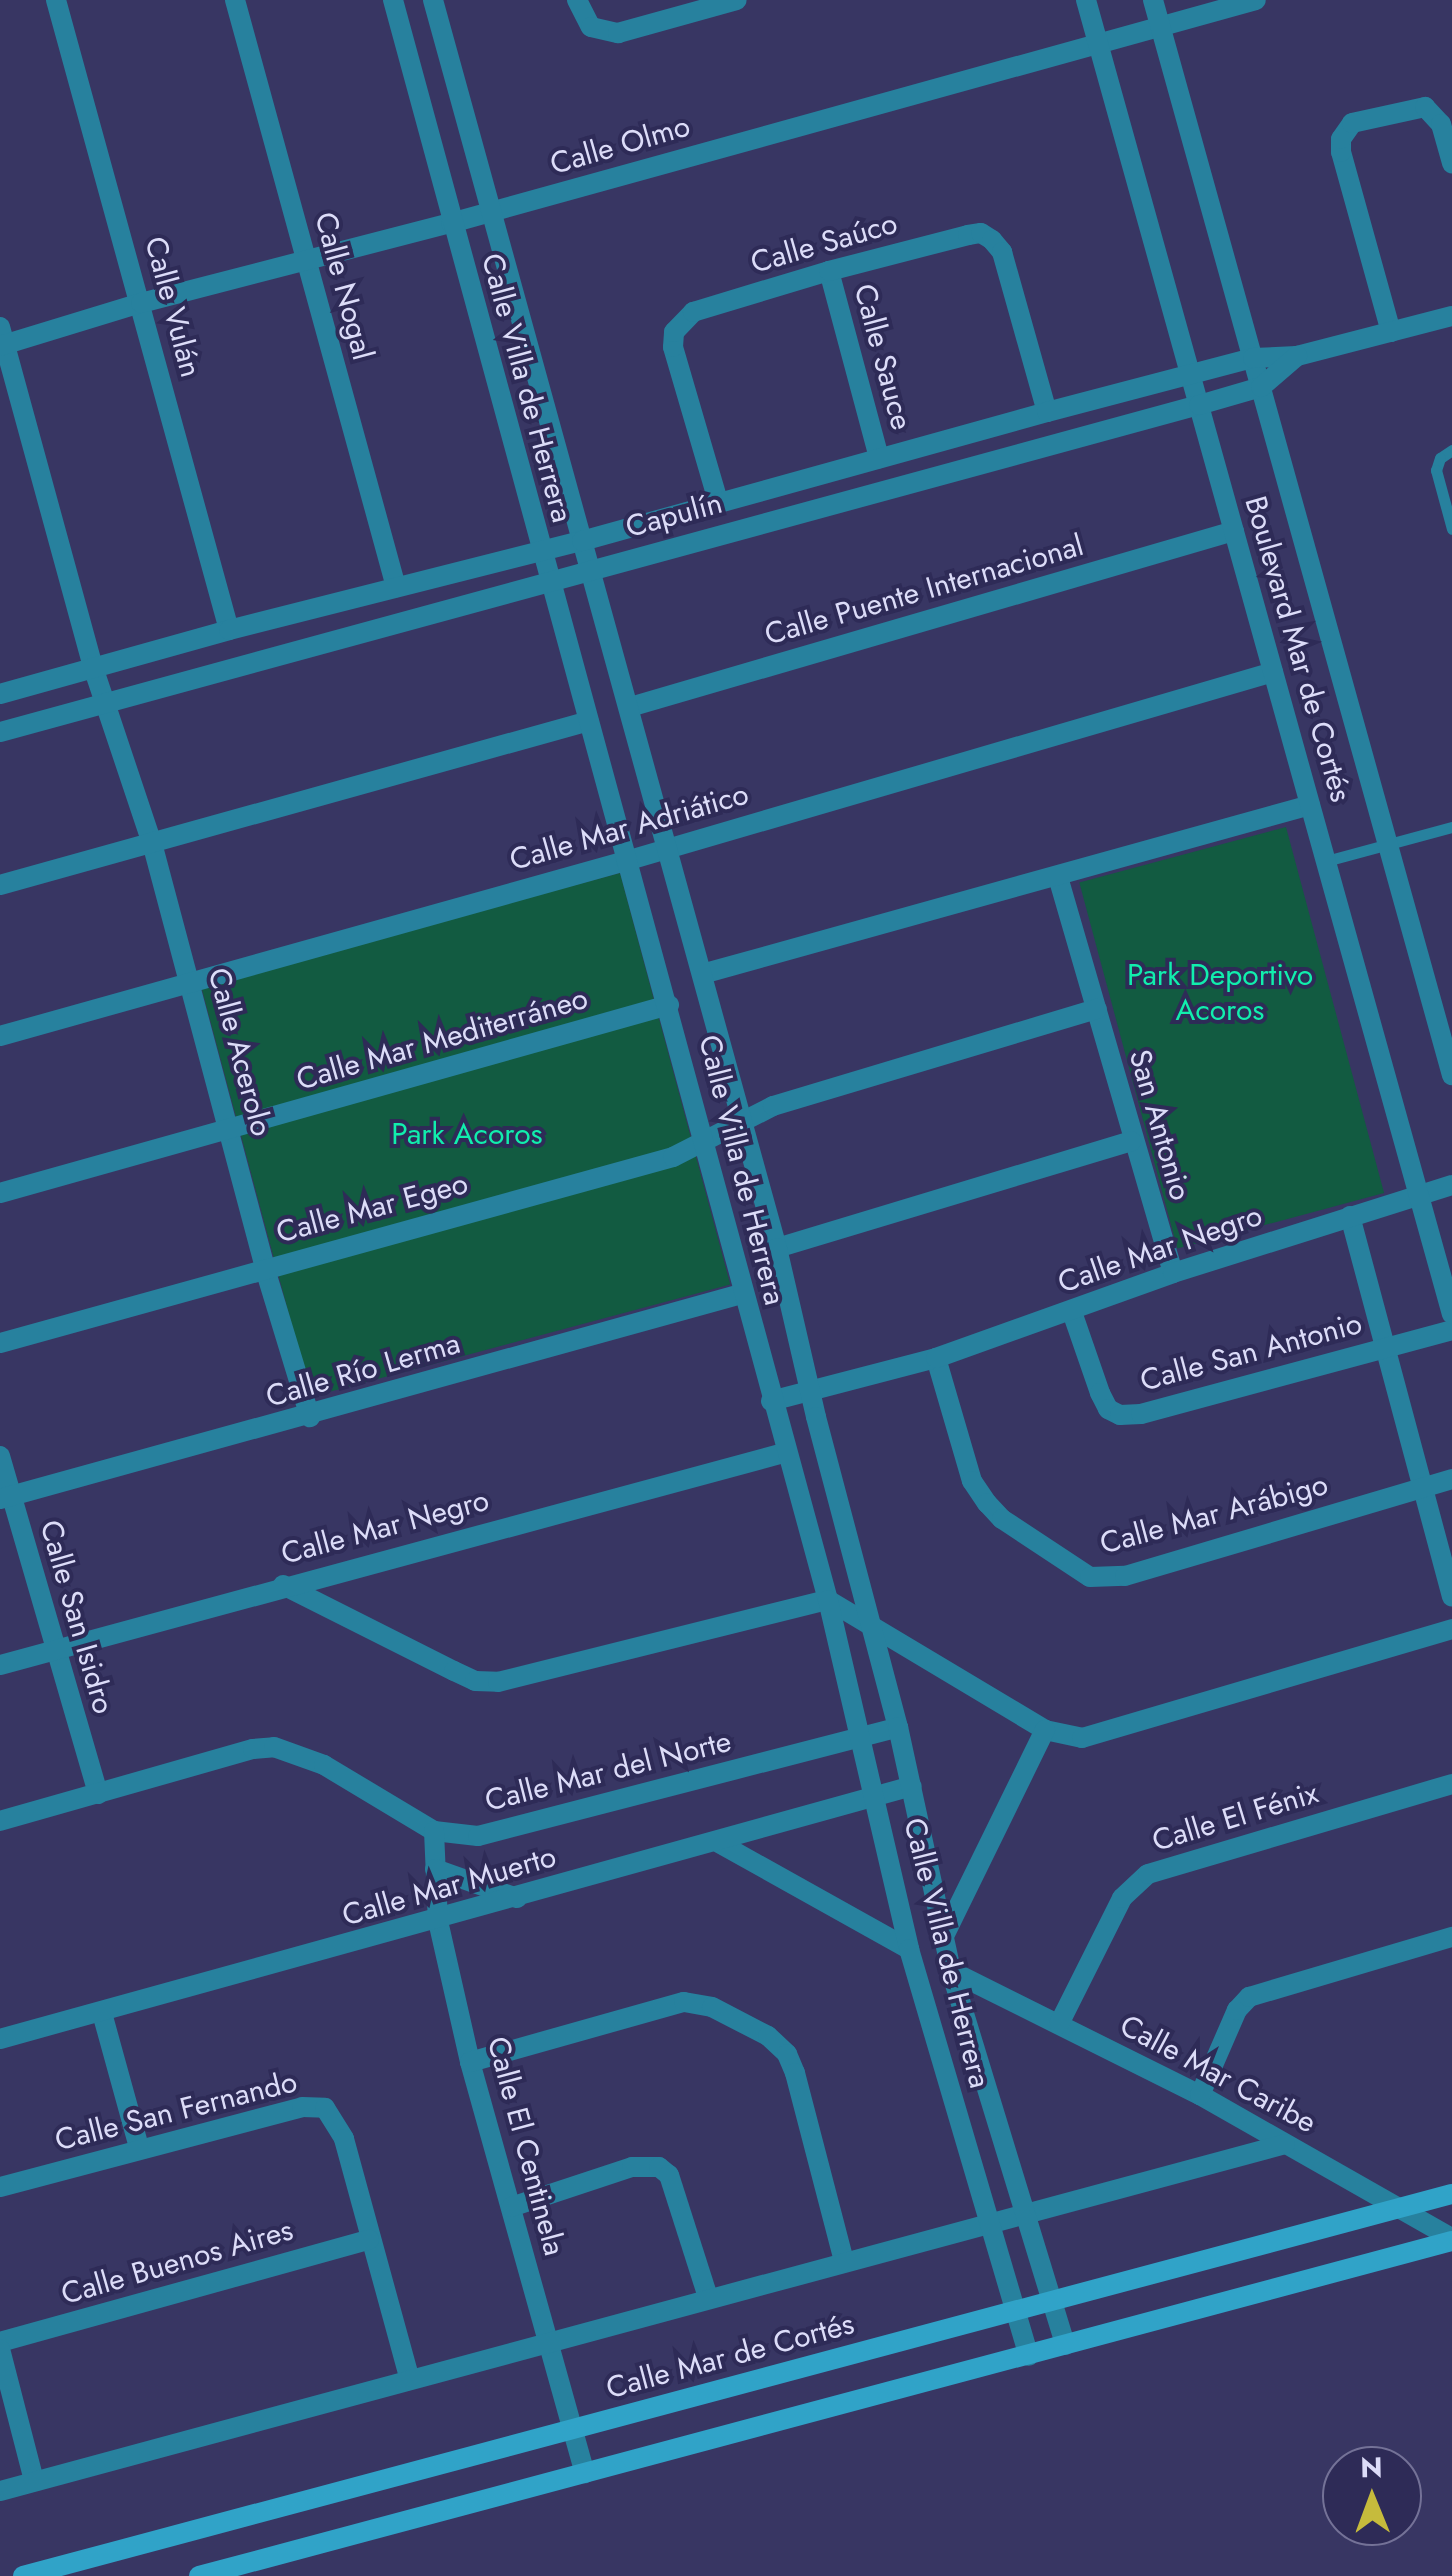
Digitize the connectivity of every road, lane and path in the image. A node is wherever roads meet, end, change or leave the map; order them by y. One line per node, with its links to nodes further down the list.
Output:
1 (56, 0): 17 (street, Calle Vulán)
2 (234, 0): 15 (street, Calle Nogal)
3 (392, 0): 14 (street, Calle Villa de Herrera)
4 (434, 0): 13 (street, Calle Villa de Herrera)
5 (577, 0): 6 (street)
6 (737, 0)
7 (1086, 0): 11 (street, Boulevard Mar de Cortés)
8 (1153, 0): 10 (street, Boulevard Mar de Cortés)
9 (1256, 0): 10 (street, Calle Olmo)
10 (1160, 26): 11 (street, Calle Olmo); 22 (street, Boulevard Mar de Cortés)
11 (1098, 43): 13 (street, Calle Olmo); 23 (street, Boulevard Mar de Cortés)
12 (1452, 162): 19 (street)
13 (488, 213): 14 (street, Calle Olmo); 32 (street, Calle Villa de Herrera)
14 (451, 223): 15 (street, Calle Olmo); 33 (street, Calle Villa de Herrera)
15 (305, 259): 17 (street, Calle Olmo); 36 (street, Calle Nogal)
16 (829, 270): 26 (street, Calle Saúco); 28 (street, Calle Sauce); 29 (street, Calle Saúco)
17 (141, 303): 20 (street, Calle Olmo); 37 (street, Calle Vulán)
18 (1452, 316): 19 (street, Capulín)
19 (1391, 332): 21 (street, Capulín)
20 (2, 339): 38 (street)
21 (1298, 356): 22 (street, Capulín); 24 (street, Capulín)
22 (1253, 358): 23 (street, Capulín); 24 (street, Boulevard Mar de Cortés)
23 (1191, 375): 25 (street, Boulevard Mar de Cortés); 26 (street, Capulín)
24 (1261, 387): 25 (street, Capulín); 48 (street, Boulevard Mar de Cortés)
25 (1199, 405): 31 (street, Boulevard Mar de Cortés); 34 (street, Capulín)
26 (1047, 412): 28 (street, Capulín)
27 (1452, 450): 30 (lane)
28 (879, 458): 29 (street, Capulín)
29 (718, 502): 32 (street, Capulín)
30 (1452, 529)
31 (1234, 531): 39 (street, Boulevard Mar de Cortés); 42 (street, Calle Puente Internacional)
32 (582, 541): 33 (street, Capulín); 34 (street, Calle Villa de Herrera)
33 (541, 550): 35 (street, Calle Villa de Herrera); 36 (street, Capulín)
34 (589, 569): 35 (street, Capulín); 42 (street, Calle Villa de Herrera)
35 (549, 579): 41 (street, Capulín); 43 (street, Calle Villa de Herrera)
36 (396, 587): 37 (street, Capulín)
37 (230, 630): 38 (street, Capulín)
38 (94, 670): 40 (street, Capulín); 41 (street, Calle Acerolo)
39 (1273, 672): 45 (street, Boulevard Mar de Cortés); 49 (street, Calle Mar Adriático)
40 (0, 694)
41 (108, 704): 44 (street, Capulín); 47 (street, Calle Acerolo)
42 (630, 707): 49 (street, Calle Villa de Herrera)
43 (588, 721): 47 (street); 50 (street, Calle Villa de Herrera)
44 (0, 732)
45 (1310, 805): 51 (street, Boulevard Mar de Cortés); 52 (street)
46 (1452, 827): 48 (lane)
47 (152, 843): 53 (street); 55 (street, Calle Acerolo)
48 (1388, 845): 51 (lane); 59 (street, Boulevard Mar de Cortés)
49 (670, 846): 50 (street, Calle Mar Adriático); 54 (street, Calle Villa de Herrera)
50 (626, 861): 55 (street, Calle Mar Adriático); 56 (street, Calle Villa de Herrera)
51 (1326, 862): 66 (street, Boulevard Mar de Cortés)
52 (1058, 877): 54 (street); 57 (street, San Antonio)
53 (0, 885)
54 (702, 974): 60 (street, Calle Villa de Herrera)
55 (192, 984): 58 (street, Calle Mar Adriático); 61 (street, Calle Acerolo)
56 (669, 1005): 61 (street, Calle Mar Mediterráneo); 63 (street, Calle Villa de Herrera)
57 (1097, 1009): 60 (street, Calle Mar Egeo); 62 (street, San Antonio)
58 (0, 1036)
59 (1452, 1074)
60 (743, 1120): 63 (street, Calle Mar Egeo); 68 (street, Calle Villa de Herrera)
61 (230, 1130): 65 (street, Calle Mar Mediterráneo); 69 (street, Calle Acerolo)
62 (1131, 1141): 68 (street); 70 (street, San Antonio)
63 (703, 1145): 69 (street, Calle Mar Egeo); 71 (street, Calle Villa de Herrera)
64 (1452, 1185): 66 (street, Calle Mar Negro)
65 (0, 1193)
66 (1418, 1194): 67 (street, Calle Mar Negro); 73 (street, Boulevard Mar de Cortés)
67 (1350, 1216): 70 (street, Calle Mar Negro); 76 (street)
68 (777, 1248): 78 (street, Calle Villa de Herrera)
69 (264, 1269): 75 (street, Calle Mar Egeo); 80 (street, Calle Acerolo)
70 (1173, 1273): 72 (street, Calle Mar Negro)
71 (742, 1294): 79 (street, Calle Villa de Herrera); 80 (street, Calle Río Lerma)
72 (1072, 1312): 76 (street, Calle San Antonio); 77 (street, Calle Mar Negro)
73 (1452, 1314)
74 (1452, 1330): 76 (street, Calle San Antonio)
75 (0, 1344)
76 (1385, 1348): 84 (street)
77 (936, 1358): 78 (street, Calle Mar Negro); 84 (street, Calle Mar Arábigo)
78 (810, 1390): 79 (street, Calle Mar Negro); 89 (street, Calle Villa de Herrera)
79 (772, 1401): 81 (street, Calle Villa de Herrera)
80 (310, 1417): 85 (street, Calle Río Lerma)
81 (786, 1452): 86 (street, Calle Mar Negro); 88 (street, Calle Villa de Herrera)
82 (0, 1456): 85 (street, Calle San Isidro)
83 (1452, 1479): 84 (street, Calle Mar Arábigo)
84 (1419, 1487): 87 (street)
85 (5, 1498): 91 (street, Calle San Isidro)
86 (283, 1585): 88 (street); 91 (street, Calle Mar Negro)
87 (1452, 1597)
88 (828, 1600): 89 (street); 95 (street, Calle Villa de Herrera)
89 (871, 1625): 93 (street, Calle Villa de Herrera); 94 (street)
90 (1452, 1628): 94 (street)
91 (54, 1650): 92 (street, Calle Mar Negro); 98 (street, Calle San Isidro)
92 (0, 1664)
93 (898, 1727): 95 (street, Calle Mar del Norte); 97 (street, Calle Villa de Herrera)
94 (1045, 1730): 107 (street)
95 (863, 1737): 99 (street, Calle Villa de Herrera); 101 (street, Calle Mar del Norte)
96 (1452, 1784): 111 (street, Calle El Fénix)
97 (912, 1786): 99 (street, Calle Mar Muerto); 107 (street, Calle Villa de Herrera)
98 (98, 1794): 100 (street, Calle Mar del Norte); 101 (street, Calle Mar del Norte)
99 (876, 1797): 102 (street, Calle Mar Muerto); 108 (street, Calle Villa de Herrera)
100 (0, 1821)
101 (434, 1831): 103 (street, Calle El Centinela)
102 (718, 1843): 104 (street, Calle Mar Muerto); 108 (street)
103 (435, 1869): 104 (street); 105 (street, Calle El Centinela)
104 (517, 1898): 105 (street, Calle Mar Muerto)
105 (438, 1921): 110 (street, Calle Mar Muerto); 113 (street, Calle El Centinela)
106 (1452, 1937): 114 (street)
107 (943, 1938): 109 (street, Calle Villa de Herrera)
108 (909, 1949): 122 (street, Calle Villa de Herrera)
109 (951, 1971): 111 (street, Calle Mar Caribe); 121 (street, Calle Villa de Herrera)
110 (102, 2014): 112 (street, Calle Mar Muerto); 116 (street)
111 (1058, 2024): 114 (street, Calle Mar Caribe)
112 (0, 2039)
113 (470, 2062): 119 (street, Calle El Centinela); 125 (street)
114 (1200, 2094): 115 (street, Calle Mar Caribe)
115 (1285, 2144): 120 (street, Calle Mar Caribe); 121 (street)
116 (138, 2147): 117 (street, Calle San Fernando); 123 (street, Calle San Fernando)
117 (0, 2187)
118 (1452, 2194): 120 (main road, Calle Mar de Cortés)
119 (511, 2207): 126 (street); 129 (street, Calle El Centinela)
120 (1398, 2208): 124 (street, Calle Mar Caribe); 127 (main road, Calle Mar de Cortés)
121 (1025, 2211): 122 (street); 127 (street, Calle Villa de Herrera)
122 (989, 2223): 125 (street); 128 (street, Calle Villa de Herrera)
123 (370, 2240): 131 (street, Calle Buenos Aires); 133 (street, Calle San Fernando)
124 (1452, 2240): 130 (main road)
125 (844, 2261): 126 (street)
126 (708, 2297): 129 (street)
127 (1054, 2302): 128 (main road, Calle Mar de Cortés); 130 (street, Calle Villa de Herrera)
128 (1016, 2312): 132 (street, Calle Villa de Herrera); 134 (main road, Calle Mar de Cortés)
129 (548, 2340): 133 (street); 134 (street, Calle El Centinela)
130 (1065, 2344): 132 (main road)
131 (0, 2346): 136 (street)
132 (1028, 2356): 135 (main road)
133 (409, 2377): 136 (street)
134 (574, 2428): 135 (street, Calle El Centinela); 138 (main road, Calle Mar de Cortés)
135 (586, 2472): 139 (main road)
136 (34, 2480): 137 (street)
137 (0, 2490)
138 (23, 2576)
139 (199, 2576)

